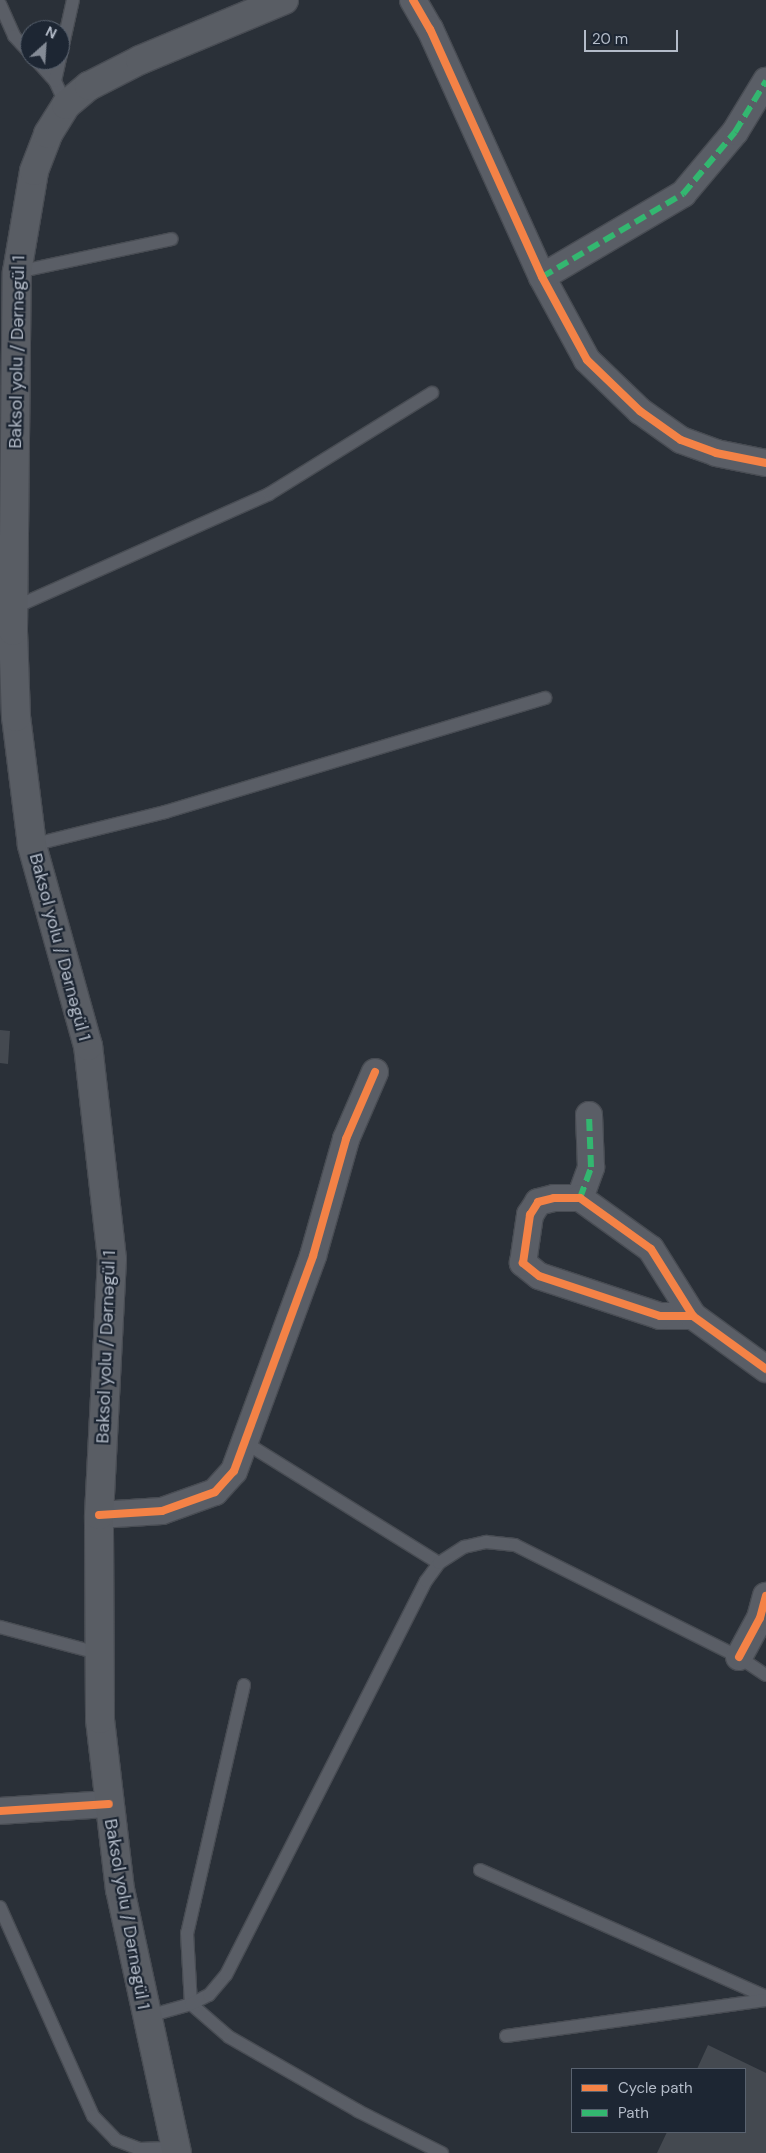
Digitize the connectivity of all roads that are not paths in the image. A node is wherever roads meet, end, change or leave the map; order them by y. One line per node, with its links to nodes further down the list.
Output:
1 (73, 0): 7 (lane)
2 (284, 0): 9 (main road, Baksol yolu / Dərnəgül 1)
3 (413, 0): 12 (street)
4 (0, 4): 5 (lane)
5 (20, 42)
6 (46, 70): 7 (lane)
7 (55, 80): 9 (lane)
8 (766, 81): 12 (street)
9 (66, 105): 11 (main road, Baksol yolu / Dərnəgül 1)
10 (172, 239): 11 (lane)
11 (17, 272): 15 (main road, Baksol yolu / Dərnəgül 1)
12 (542, 277): 14 (street)
13 (432, 393): 15 (lane)
14 (766, 463)
15 (13, 608): 17 (main road, Baksol yolu / Dərnəgül 1)
16 (545, 698): 17 (lane)
17 (32, 845): 24 (main road, Baksol yolu / Dərnəgül 1)
18 (375, 1072): 23 (street)
19 (588, 1115): 20 (street)
20 (580, 1198): 21 (street); 21 (street)
21 (693, 1316): 22 (street)
22 (766, 1369)
23 (246, 1443): 24 (street); 25 (lane)
24 (99, 1515): 28 (main road, Baksol yolu / Dərnəgül 1)
25 (438, 1563): 29 (lane); 37 (lane)
26 (766, 1596): 29 (street)
27 (0, 1627): 28 (lane)
28 (98, 1653): 32 (main road, Baksol yolu / Dərnəgül 1)
29 (739, 1657): 30 (lane)
30 (766, 1675)
31 (244, 1685): 37 (lane)
32 (108, 1804): 33 (street); 38 (main road, Baksol yolu / Dərnəgül 1)
33 (0, 1811)
34 (480, 1870): 36 (lane)
35 (0, 1907): 40 (lane)
36 (766, 1998): 39 (lane)
37 (191, 2004): 38 (lane); 41 (lane)
38 (145, 2017): 40 (main road, Baksol yolu / Dərnəgül 1)
39 (506, 2036)
40 (176, 2151)
41 (442, 2153)

